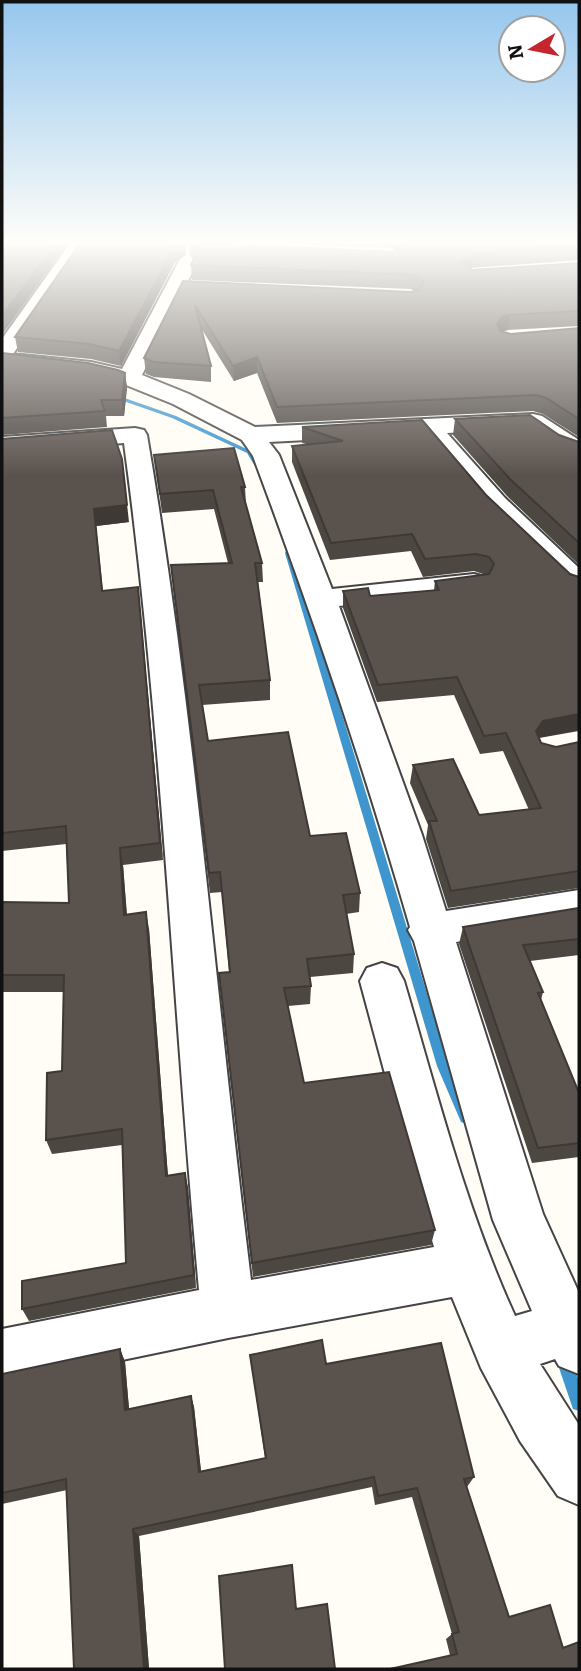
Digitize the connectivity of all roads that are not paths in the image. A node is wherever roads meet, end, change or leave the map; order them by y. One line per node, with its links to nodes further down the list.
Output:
1 (27, 320): 3 (street)
2 (159, 320): 4 (street)
3 (2, 356): 4 (street)
4 (129, 378): 6 (street)
5 (429, 427): 6 (street); 8 (street); 10 (street)
6 (251, 435): 11 (street)
7 (2, 444): 16 (street)
8 (579, 449)
9 (474, 583): 11 (street)
10 (579, 584)
11 (320, 599): 13 (street)
12 (579, 906): 13 (street)
13 (429, 930): 17 (street)
14 (382, 981): 15 (street)
15 (466, 1268): 16 (street); 18 (street)
16 (228, 1311): 19 (street)
17 (575, 1334): 18 (street)
18 (501, 1349): 20 (street)
19 (2, 1357)
20 (579, 1475)

